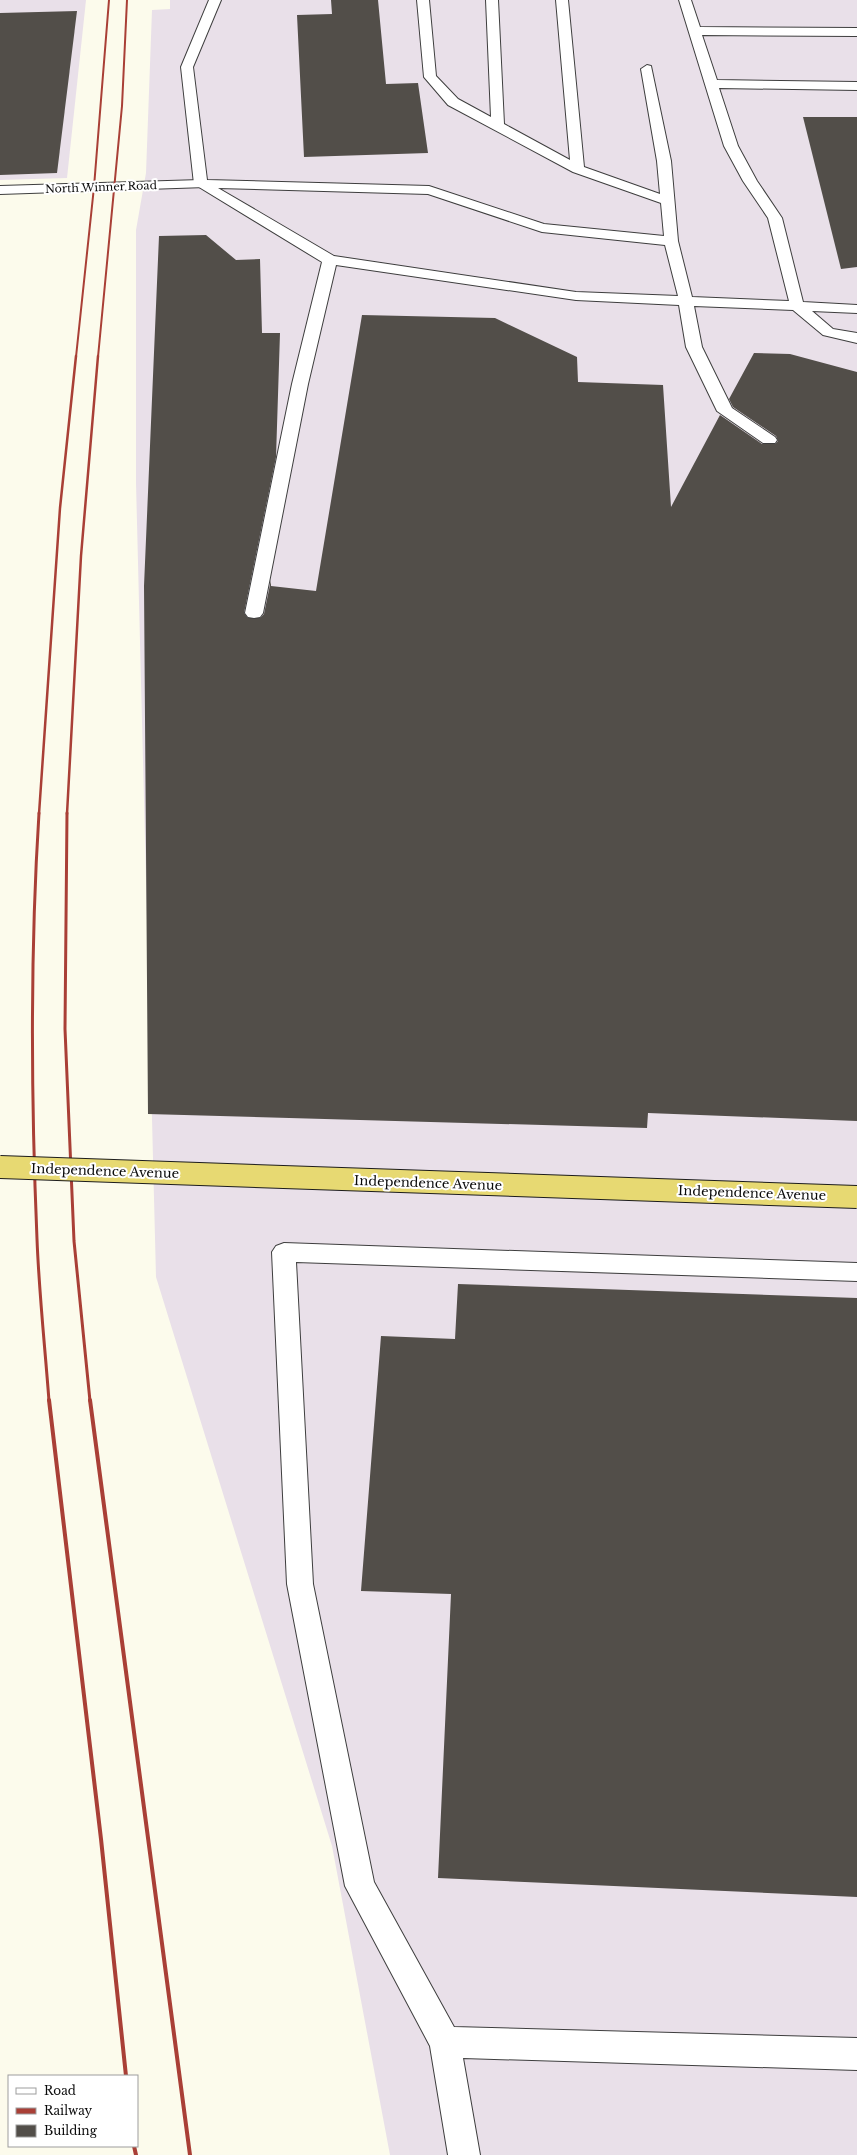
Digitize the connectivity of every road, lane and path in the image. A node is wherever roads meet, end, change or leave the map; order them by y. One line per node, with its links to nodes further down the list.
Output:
1 (215, 0): 13 (street)
2 (423, 0): 11 (street)
3 (492, 0): 11 (street)
4 (562, 0): 12 (street)
5 (685, 0): 6 (street)
6 (695, 31): 7 (street); 9 (street)
7 (857, 32)
8 (648, 69): 15 (street)
9 (712, 84): 10 (street); 19 (street)
10 (857, 86)
11 (498, 125): 12 (street)
12 (578, 169): 15 (street)
13 (201, 184): 14 (street, North Winner Road); 16 (street, North Winner Road); 17 (street)
14 (0, 190)
15 (667, 201): 16 (street)
16 (671, 241): 18 (street)
17 (330, 260): 18 (street); 23 (street)
18 (686, 301): 19 (street); 22 (street)
19 (797, 306): 20 (street); 21 (street)
20 (857, 309)
21 (857, 338)
22 (769, 440)
23 (254, 613)
24 (0, 1168): 25 (main road, Independence Avenue, bridge)
25 (857, 1196)
26 (857, 1272): 27 (street)
27 (445, 2042): 28 (street); 29 (street)
28 (857, 2054)
29 (464, 2155)

